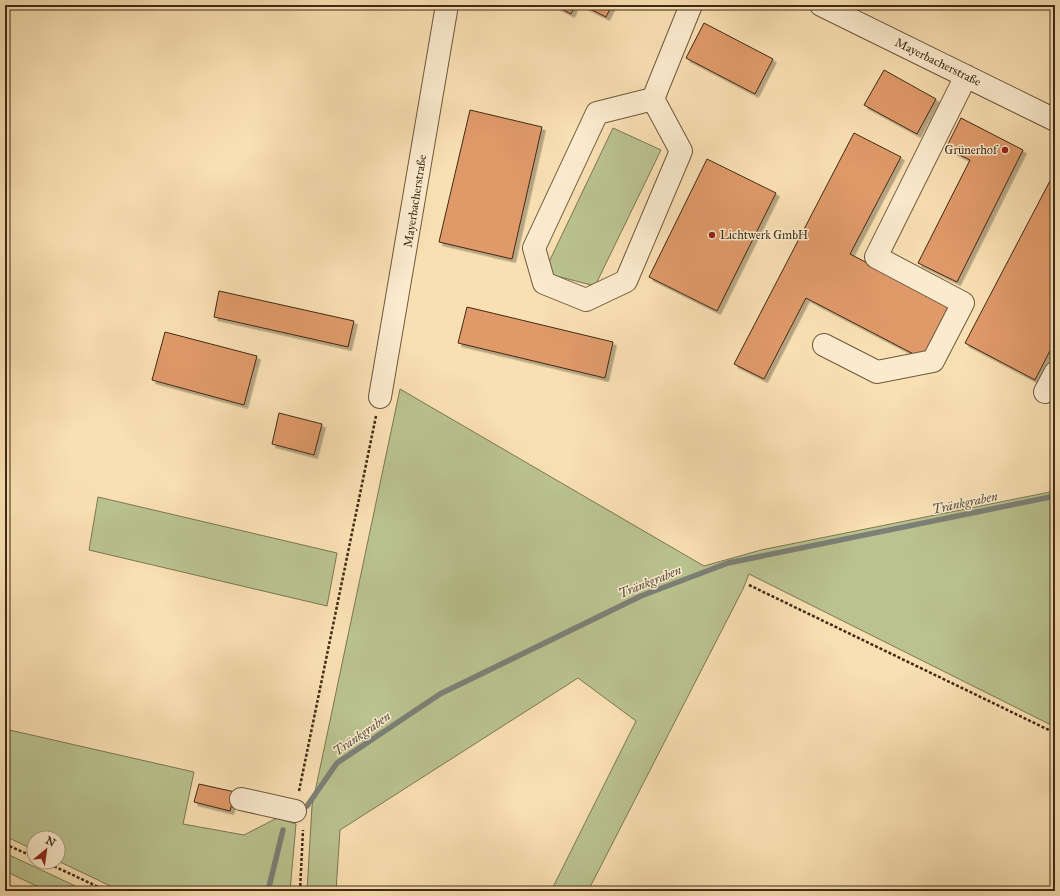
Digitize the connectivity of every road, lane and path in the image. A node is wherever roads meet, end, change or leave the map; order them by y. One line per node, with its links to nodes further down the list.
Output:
1 (447, 5): 10 (street, Mayerbacherstraße)
2 (690, 5): 5 (street)
3 (821, 5): 4 (street, Mayerbacherstraße)
4 (966, 76): 6 (street, Mayerbacherstraße); 7 (street)
5 (653, 99): 5 (street)
6 (1055, 120)
7 (824, 345)
8 (1055, 373): 9 (street)
9 (1045, 392)
10 (380, 397): 14 (path)
11 (749, 586): 12 (path)
12 (1055, 733)
13 (241, 799): 14 (street)
14 (295, 811): 19 (path)
15 (5, 844): 16 (path)
16 (26, 853)
17 (62, 870): 18 (path)
18 (108, 891)
19 (300, 891)

